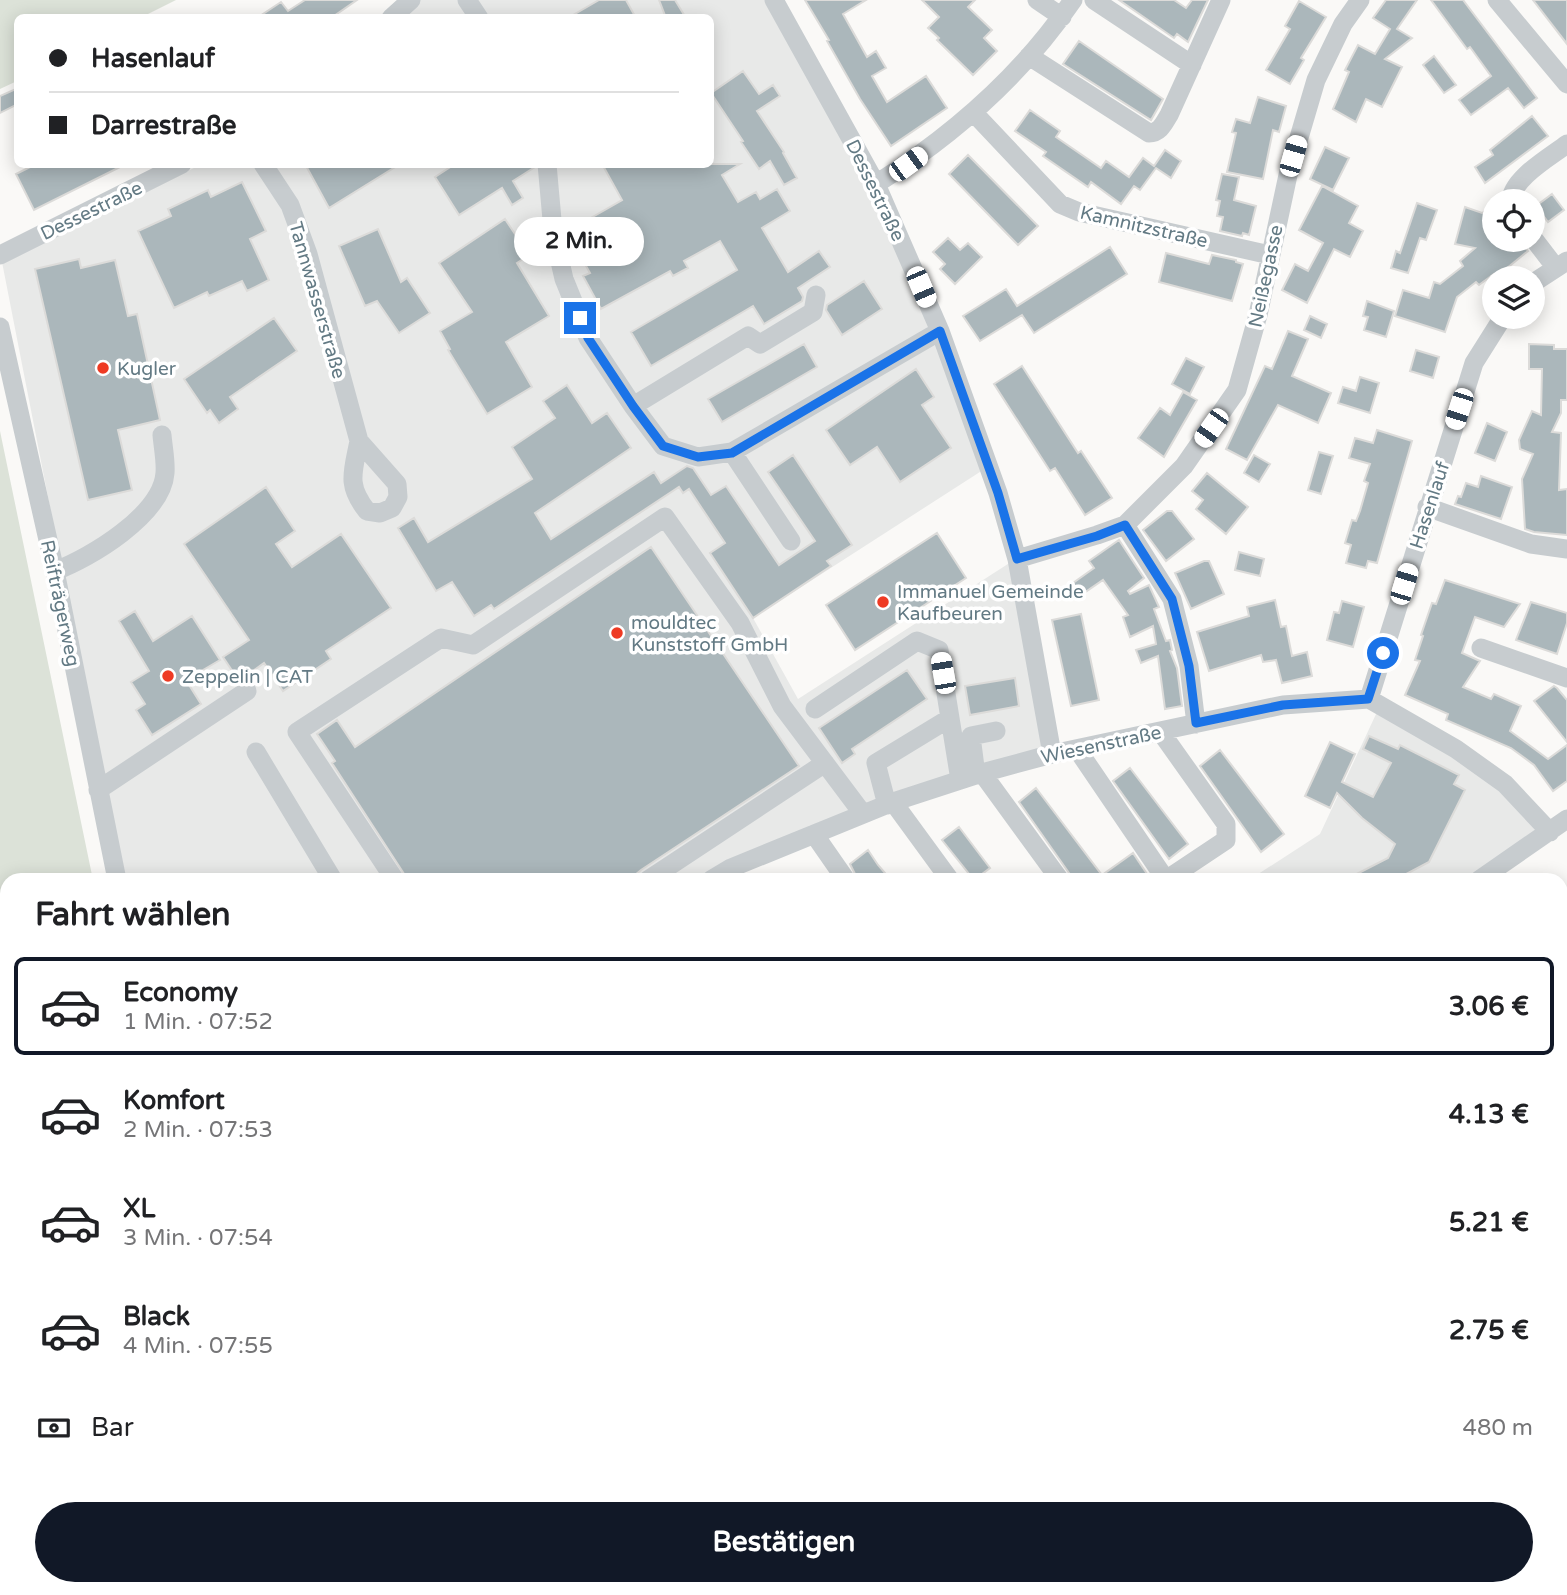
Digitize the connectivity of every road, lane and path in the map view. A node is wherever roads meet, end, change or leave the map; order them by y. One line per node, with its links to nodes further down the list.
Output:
1 (411, 0): 9 (street)
2 (774, 0): 19 (street, Dessestraße)
3 (1037, 0): 10 (street)
4 (1073, 0): 10 (street)
5 (1094, 0): 12 (street)
6 (1221, 0): 12 (street)
7 (1360, 0): 23 (street, Neißegasse)
8 (1497, 0): 13 (street)
9 (395, 14)
10 (1062, 17): 11 (street)
11 (1029, 55): 12 (street); 14 (street)
12 (1192, 65)
13 (1567, 84)
14 (974, 112): 19 (street); 23 (street, Kamnitzstraße)
15 (1567, 144): 20 (street)
16 (174, 168): 22 (street, Dessestraße)
17 (266, 168): 32 (street, Tannwasserstraße)
18 (547, 168): 30 (street)
19 (877, 184): 29 (street, Dessestraße)
20 (1514, 189)
21 (1545, 249): 24 (street)
22 (0, 255)
23 (1270, 255): 35 (street, Neißegasse)
24 (1562, 265): 25 (street)
25 (1545, 276)
26 (816, 295): 30 (street)
27 (0, 327): 39 (street, Reifträgerweg)
28 (1495, 329): 34 (street, Hasenlauf)
29 (940, 331): 33 (street); 38 (street, Dessestraße)
30 (633, 406): 33 (street)
31 (162, 435): 39 (street)
32 (359, 442)
33 (732, 453): 36 (street)
34 (1427, 507): 37 (street); 43 (street, Hasenlauf)
35 (1125, 525): 38 (street, Neißegasse); 46 (street)
36 (791, 541)
37 (1567, 549)
38 (1017, 559): 51 (street, Dessestraße)
39 (55, 571): 54 (street, Reifträgerweg)
40 (1481, 648): 41 (street)
41 (1567, 678)
42 (247, 691): 54 (street)
43 (1368, 699): 46 (street, Wiesenstraße); 58 (street)
44 (815, 709): 45 (street)
45 (950, 718): 53 (street); 55 (street)
46 (1196, 723): 48 (street, Wiesenstraße)
47 (996, 731): 53 (street)
48 (1160, 731): 49 (street, Wiesenstraße); 69 (street)
49 (1077, 749): 51 (street, Wiesenstraße); 68 (street)
50 (256, 752): 61 (street)
51 (1052, 754): 53 (street, Wiesenstraße)
52 (825, 763): 56 (street); 62 (street); 63 (street)
53 (973, 776): 55 (street, Wiesenstraße); 67 (street)
54 (98, 790): 60 (street, Reifträgerweg)
55 (890, 804): 56 (street, Wiesenstraße); 66 (street)
56 (863, 814): 59 (street, Wiesenstraße)
57 (1567, 819): 58 (street)
58 (1550, 832): 70 (street)
59 (814, 834): 64 (street, Wiesenstraße); 65 (street)
60 (116, 873)
61 (329, 873)
62 (390, 873)
63 (659, 873)
64 (737, 873)
65 (841, 873)
66 (944, 873)
67 (1054, 873)
68 (1161, 873)
69 (1176, 873)
70 (1489, 873)

